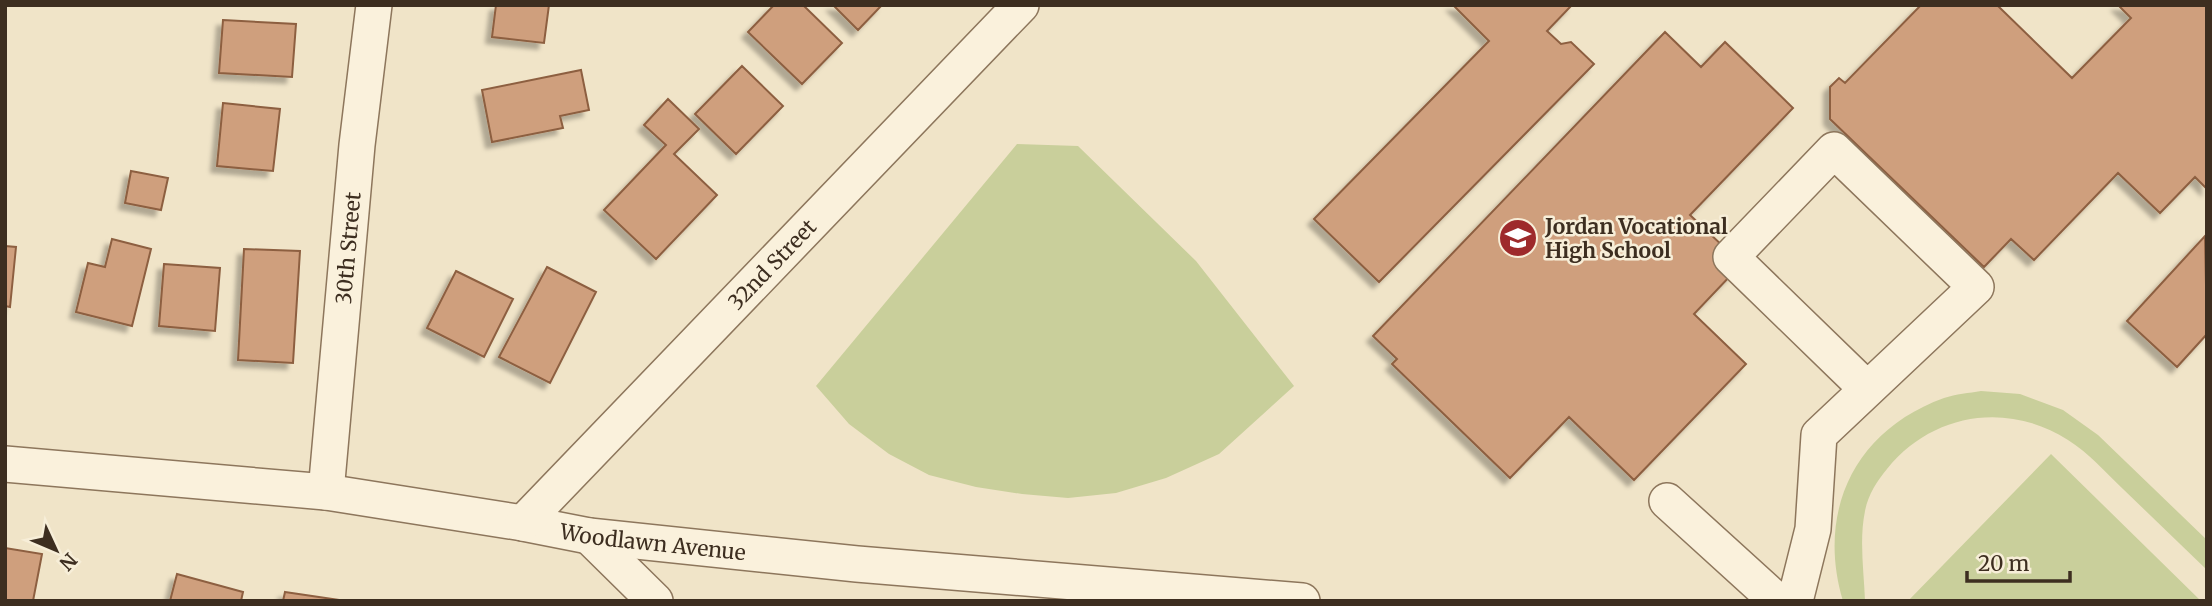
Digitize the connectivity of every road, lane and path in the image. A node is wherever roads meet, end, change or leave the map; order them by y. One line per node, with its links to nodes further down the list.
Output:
1 (374, 5): 5 (street, 30th Street)
2 (1021, 5): 7 (street, 32nd Street)
3 (1867, 389): 3 (street); 12 (street)
4 (5, 464): 5 (street, Woodlawn Avenue)
5 (326, 492): 7 (street, Woodlawn Avenue)
6 (1667, 501): 11 (street)
7 (523, 523): 8 (street, Woodlawn Avenue)
8 (589, 536): 9 (street); 10 (street, Woodlawn Avenue)
9 (655, 601)
10 (1302, 601)
11 (1777, 601)
12 (1795, 601)

